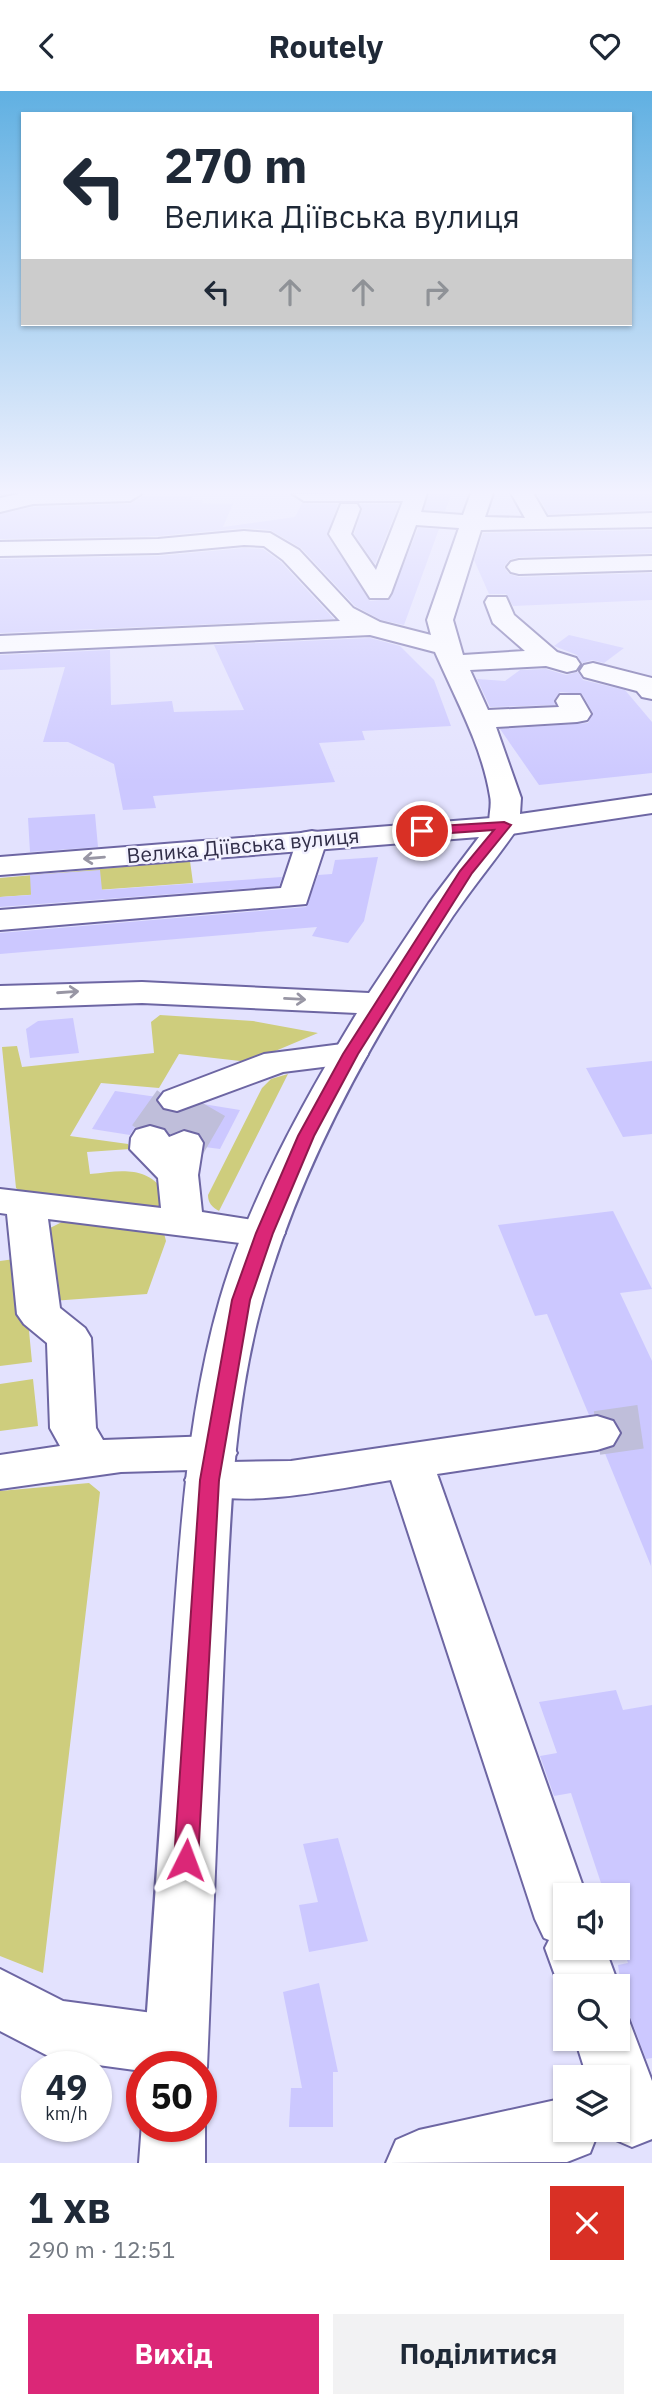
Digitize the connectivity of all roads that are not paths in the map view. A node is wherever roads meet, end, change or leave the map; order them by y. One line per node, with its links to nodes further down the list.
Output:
1 (321, 590): 4 (street)
2 (450, 590): 6 (street)
3 (497, 602): 6 (street)
4 (371, 627): 5 (street); 6 (street)
5 (0, 645)
6 (450, 655): 10 (street)
7 (593, 671): 8 (street)
8 (650, 686)
9 (570, 701): 10 (street)
10 (480, 719): 12 (street)
11 (652, 804): 12 (street, Велика Діївська вулиця)
12 (504, 825): 13 (street, Велика Діївська вулиця); 17 (street)
13 (312, 840): 14 (street, Велика Діївська вулиця, one-way to 14); 15 (street)
14 (0, 866)
15 (0, 920)
16 (0, 997): 17 (street, one-way to 17)
17 (380, 1005): 18 (street)
18 (350, 1054): 19 (street); 23 (street)
19 (197, 1098)
20 (171, 1152): 22 (street)
21 (13, 1203): 22 (street); 25 (street)
22 (182, 1221): 23 (street)
23 (264, 1233): 27 (street)
24 (597, 1433): 26 (street)
25 (90, 1459): 27 (street); 28 (street)
26 (409, 1462): 27 (street); 29 (street)
27 (211, 1467): 32 (street)
28 (0, 1472)
29 (553, 1884)
30 (0, 1998): 31 (street)
31 (153, 2051)
32 (175, 2051)
33 (610, 2051): 34 (street)
34 (634, 2114)
35 (553, 2133): 38 (street)
36 (173, 2142): 37 (street)
37 (172, 2163)
38 (419, 2163)

